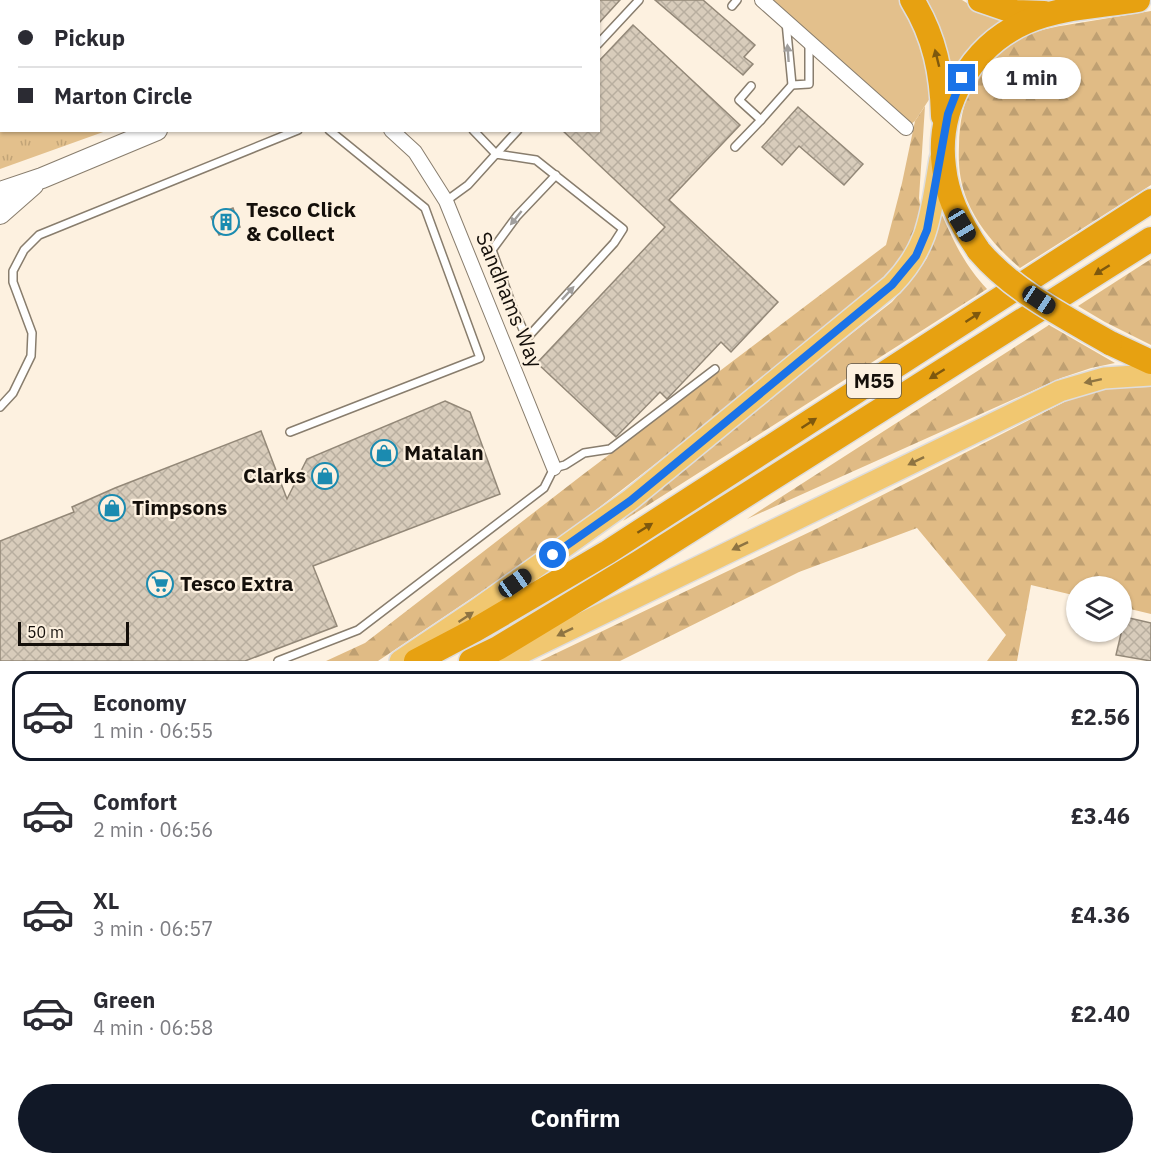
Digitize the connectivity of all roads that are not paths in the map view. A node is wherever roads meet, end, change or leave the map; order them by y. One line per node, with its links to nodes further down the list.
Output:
1 (639, 0): 9 (lane)
2 (762, 0): 7 (street)
3 (912, 0): 20 (highway, one-way to 3)
4 (980, 0): 6 (highway)
5 (1138, 0): 6 (highway)
6 (1055, 13): 20 (highway)
7 (785, 21): 8 (street); 10 (lane, one-way to 7)
8 (809, 41): 10 (lane); 13 (street)
9 (600, 42)
10 (792, 85): 12 (lane)
11 (751, 86): 12 (lane)
12 (760, 120): 21 (lane)
13 (906, 128)
14 (152, 132): 24 (street)
15 (293, 132): 33 (lane)
16 (332, 132): 34 (lane)
17 (393, 132): 26 (street, Sandhams Way)
18 (475, 132): 22 (lane)
19 (516, 132): 22 (lane)
20 (943, 143): 30 (highway, bridge); 37 (main road, one-way to 20)
21 (735, 147)
22 (496, 154): 23 (lane); 26 (lane)
23 (556, 175): 23 (lane, one-way to 23)
24 (42, 178): 25 (street); 28 (street)
25 (0, 192)
26 (446, 201): 35 (street, Sandhams Way)
27 (1151, 201): 38 (highway, M55, one-way to 27)
28 (0, 214)
29 (1151, 239): 39 (highway, M55, one-way to 39)
30 (1151, 362)
31 (715, 369): 35 (lane)
32 (1151, 375): 40 (main road, one-way to 40)
33 (0, 407)
34 (290, 432)
35 (554, 468): 36 (lane)
36 (278, 661)
37 (400, 661)
38 (416, 661)
39 (471, 661)
40 (505, 661)

